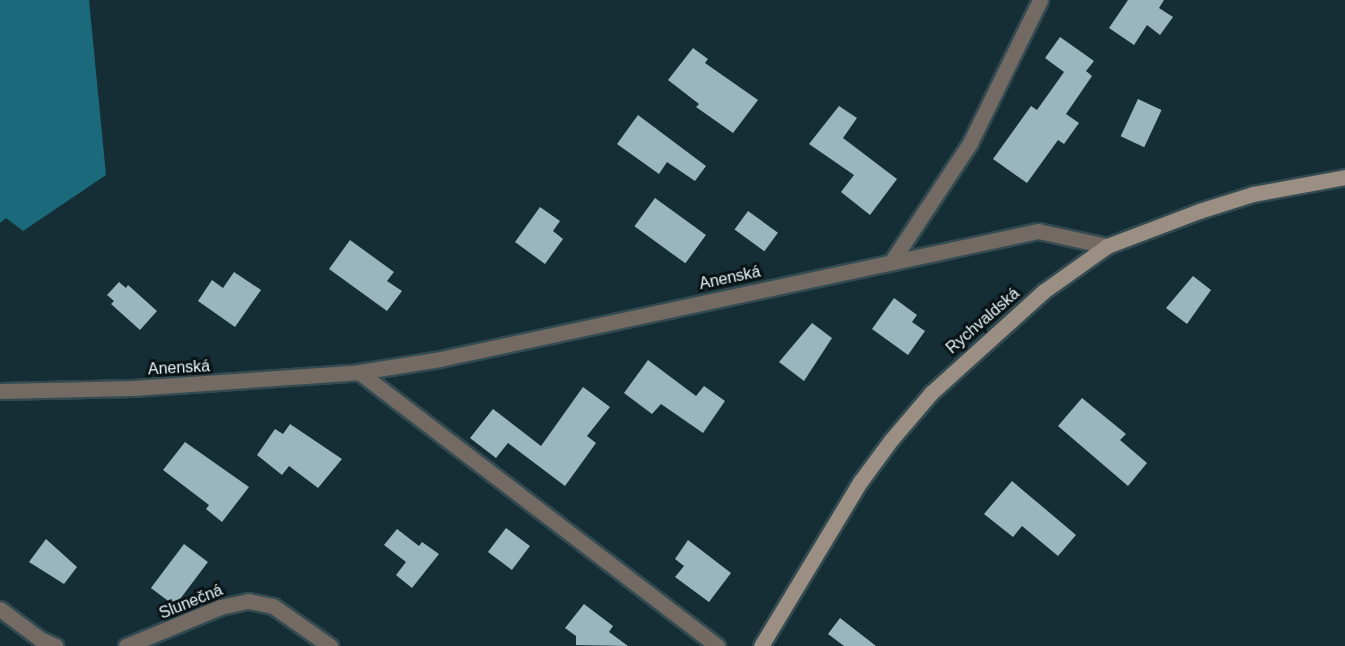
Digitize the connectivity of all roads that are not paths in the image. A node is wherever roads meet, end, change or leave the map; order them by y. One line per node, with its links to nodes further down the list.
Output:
1 (1040, 0): 4 (street)
2 (1345, 177): 3 (street, Rychvaldská)
3 (1107, 246): 4 (street, Anenská); 12 (street, Rychvaldská)
4 (892, 261): 5 (street, Anenská)
5 (359, 372): 6 (street, Anenská); 11 (street)
6 (0, 391)
7 (0, 609): 8 (street)
8 (56, 646)
9 (126, 646): 10 (street, Slunečná)
10 (330, 646)
11 (717, 646)
12 (761, 646)

